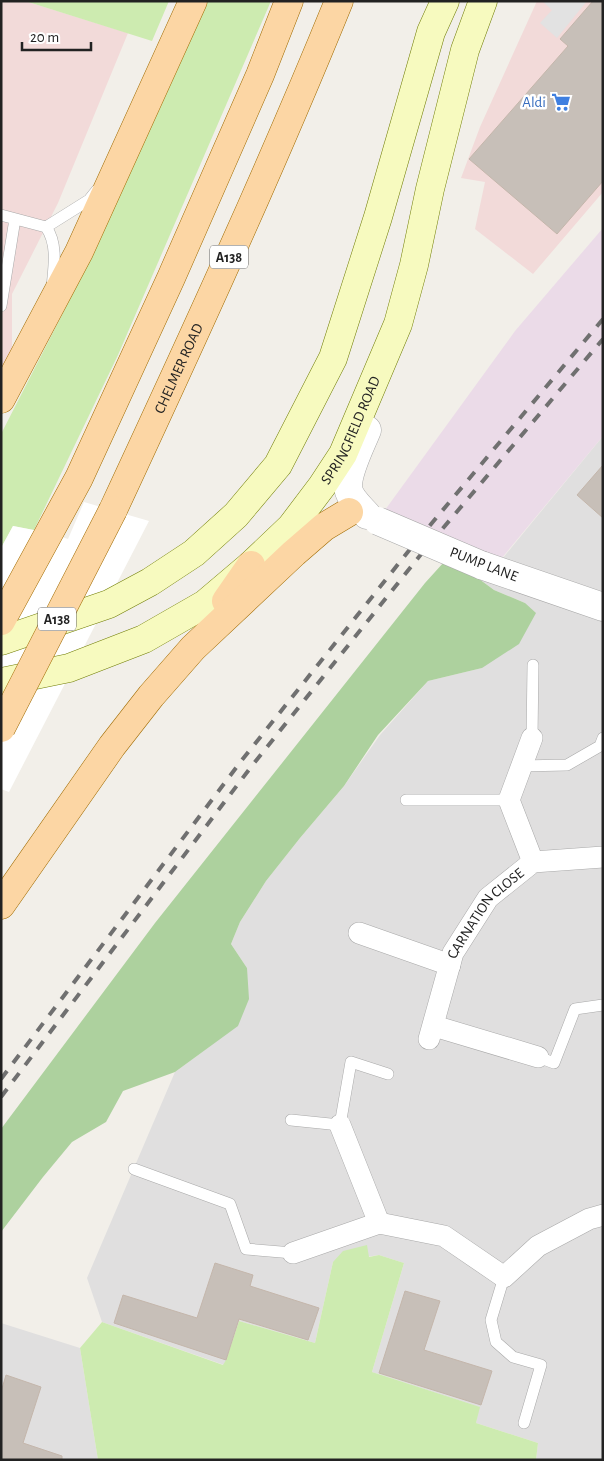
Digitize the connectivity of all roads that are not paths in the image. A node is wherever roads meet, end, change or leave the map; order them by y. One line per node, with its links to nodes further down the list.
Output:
1 (193, 1): 6 (main road)
2 (288, 1): 18 (main road)
3 (339, 1): 23 (main road, CHELMER ROAD / A138, bridge)
4 (445, 1): 19 (main road)
5 (483, 1): 12 (main road, SPRINGFIELD ROAD)
6 (119, 164): 9 (lane); 11 (main road)
7 (1, 215): 8 (lane)
8 (15, 219): 9 (lane); 10 (lane)
9 (46, 227): 11 (lane)
10 (1, 306)
11 (48, 309): 13 (main road)
12 (395, 333): 14 (street, PUMP LANE); 15 (main road, SPRINGFIELD ROAD)
13 (1, 399)
14 (365, 516): 15 (street, PUMP LANE); 17 (street, PUMP LANE, bridge); 20 (main road)
15 (291, 527): 16 (main road, SPRINGFIELD ROAD)
16 (251, 565): 20 (main road); 22 (main road, SPRINGFIELD ROAD)
17 (603, 607)
18 (1, 621)
19 (1, 641)
20 (193, 648): 31 (main road)
21 (534, 665): 24 (lane)
22 (1, 682)
23 (1, 728)
24 (532, 738): 26 (street)
25 (603, 738): 26 (lane)
26 (521, 766): 28 (street)
27 (406, 800): 28 (lane)
28 (508, 800): 30 (street)
29 (603, 857): 30 (street, CARNATION CLOSE)
30 (533, 862): 33 (street, CARNATION CLOSE)
31 (1, 905)
32 (360, 933): 33 (street)
33 (450, 965): 35 (street, CARNATION CLOSE)
34 (603, 1005): 35 (lane)
35 (538, 1057)
36 (388, 1074): 38 (lane)
37 (291, 1120): 38 (lane)
38 (340, 1125): 41 (street)
39 (134, 1169): 42 (lane)
40 (603, 1215): 43 (street)
41 (379, 1223): 42 (street); 43 (street)
42 (293, 1253)
43 (504, 1277): 44 (lane)
44 (524, 1423)

